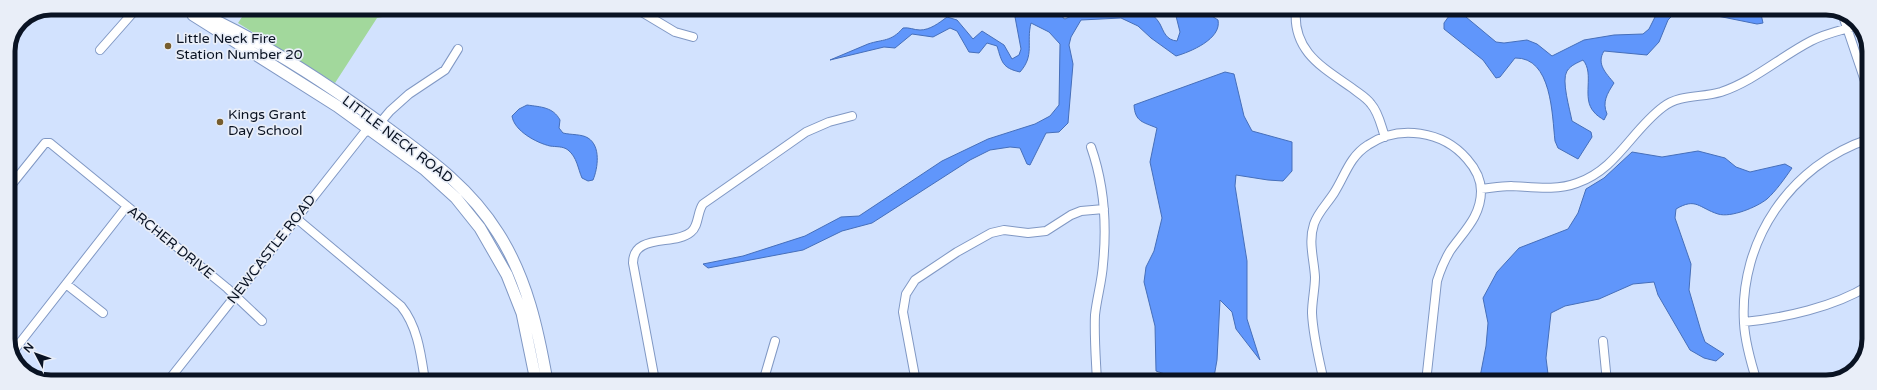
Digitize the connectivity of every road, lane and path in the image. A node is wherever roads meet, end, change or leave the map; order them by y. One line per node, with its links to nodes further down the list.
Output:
1 (131, 15): 12 (street)
2 (195, 15): 10 (street, LITTLE NECK ROAD)
3 (199, 15): 10 (street, LITTLE NECK ROAD)
4 (646, 15): 9 (street)
5 (1297, 15): 17 (street)
6 (1844, 20): 8 (street)
7 (1853, 27): 8 (street)
8 (1847, 28): 13 (street); 21 (street)
9 (693, 37)
10 (238, 39): 15 (street, LITTLE NECK ROAD); 16 (street, LITTLE NECK ROAD)
11 (458, 49): 15 (street, NEWCASTLE ROAD)
12 (100, 50)
13 (1862, 72)
14 (852, 116): 38 (street)
15 (380, 123): 16 (street, NEWCASTLE ROAD); 37 (street, LITTLE NECK ROAD)
16 (369, 130): 24 (street, NEWCASTLE ROAD); 36 (street, LITTLE NECK ROAD)
17 (1385, 137): 21 (street); 42 (street)
18 (1862, 141): 30 (street)
19 (1091, 147): 23 (street)
20 (15, 180): 22 (street, ARCHER DRIVE)
21 (1481, 189): 43 (street)
22 (127, 206): 25 (street); 27 (street, ARCHER DRIVE)
23 (1104, 209): 40 (street); 41 (street)
24 (296, 218): 27 (street, NEWCASTLE ROAD); 35 (street)
25 (66, 284): 28 (street); 33 (street)
26 (1862, 289): 30 (street)
27 (234, 296): 29 (street, ARCHER DRIVE); 34 (street, NEWCASTLE ROAD)
28 (103, 313)
29 (262, 321)
30 (1744, 322): 45 (street)
31 (775, 341): 39 (street)
32 (1604, 341): 44 (street)
33 (16, 347)
34 (173, 375)
35 (424, 375)
36 (535, 375)
37 (546, 375)
38 (654, 375)
39 (765, 375)
40 (915, 375)
41 (1097, 375)
42 (1323, 375)
43 (1426, 375)
44 (1606, 375)
45 (1755, 375)

